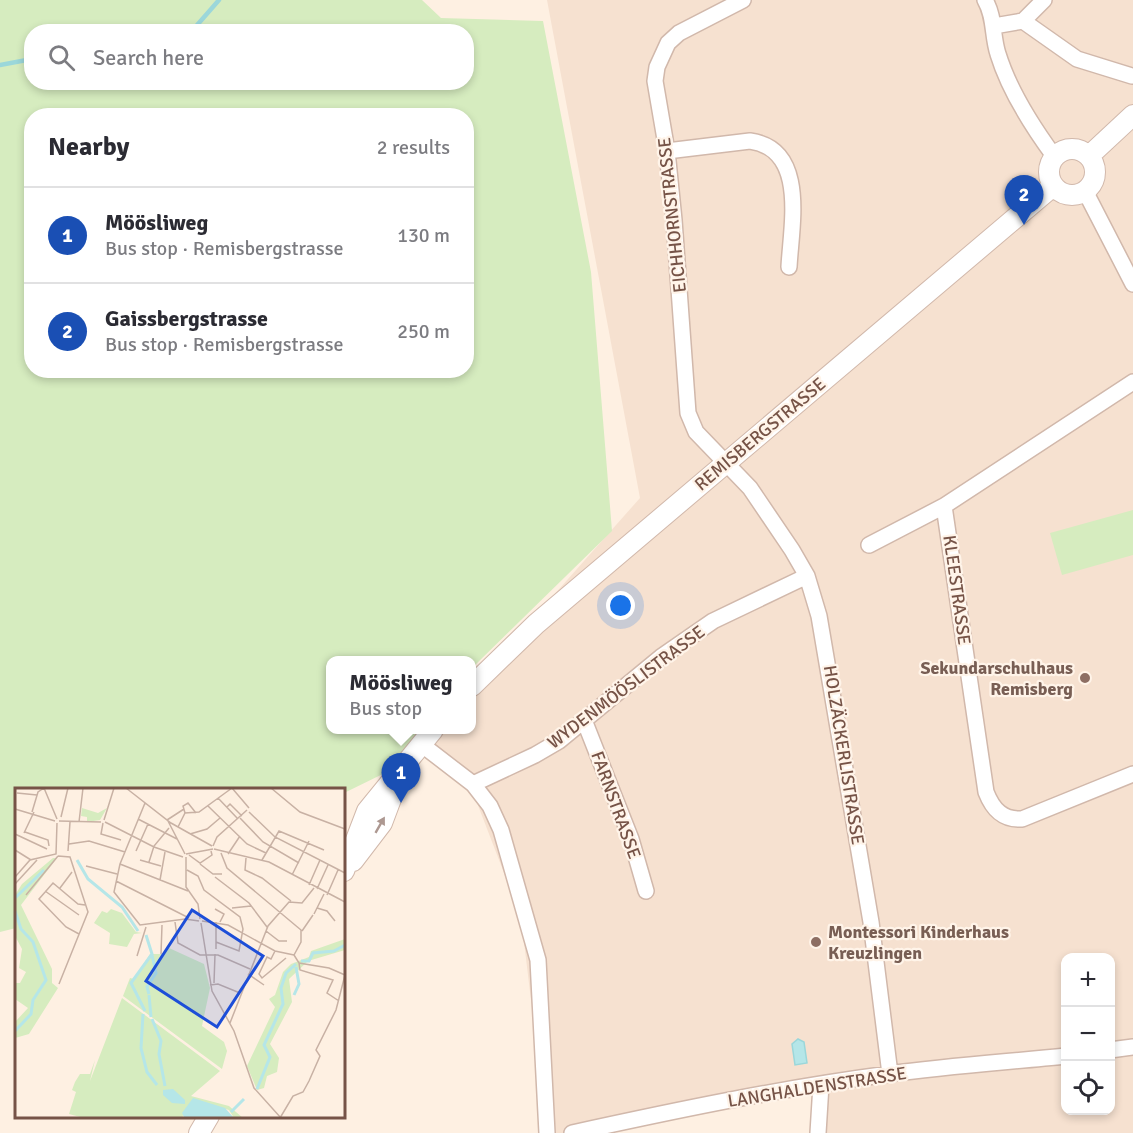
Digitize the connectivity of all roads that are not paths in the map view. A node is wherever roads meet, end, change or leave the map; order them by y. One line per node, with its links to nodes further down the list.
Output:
1 (743, 0): 8 (street, EICHHORNSTRASSE)
2 (985, 0): 5 (street)
3 (1044, 0): 4 (street)
4 (1023, 21): 5 (street); 6 (street)
5 (994, 26): 9 (street)
6 (1132, 76)
7 (1133, 115): 10 (street)
8 (667, 151): 13 (street); 16 (street, EICHHORNSTRASSE)
9 (1054, 156): 10 (street); 11 (street)
10 (1089, 156): 12 (street)
11 (1053, 186): 12 (street); 16 (street, REMISBERGSTRASSE)
12 (1085, 191): 14 (street)
13 (789, 267)
14 (1133, 284)
15 (1133, 382): 17 (street, KLEESTRASSE)
16 (726, 463): 19 (street, HOLZÄCKERLISTRASSE); 20 (street, REMISBERGSTRASSE)
17 (944, 506): 18 (street, KLEESTRASSE); 23 (street, KLEESTRASSE)
18 (869, 545)
19 (807, 576): 21 (street, WYDENMÖÖSLISTRASSE); 30 (street, HOLZÄCKERLISTRASSE)
20 (476, 681)
21 (585, 720): 24 (street, WYDENMÖÖSLISTRASSE); 26 (street, FARNSTRASSE)
22 (427, 737): 24 (street); 25 (street)
23 (1133, 774)
24 (473, 784): 34 (street)
25 (345, 867)
26 (646, 891)
27 (1133, 1047): 28 (street)
28 (1115, 1049)
29 (1061, 1056): 30 (street, LANGHALDENSTRASSE)
30 (890, 1074): 31 (street, LANGHALDENSTRASSE)
31 (821, 1085): 35 (street, LANGHALDENSTRASSE); 36 (street)
32 (207, 1118): 33 (street)
33 (200, 1133)
34 (547, 1133)
35 (572, 1133)
36 (819, 1133)

